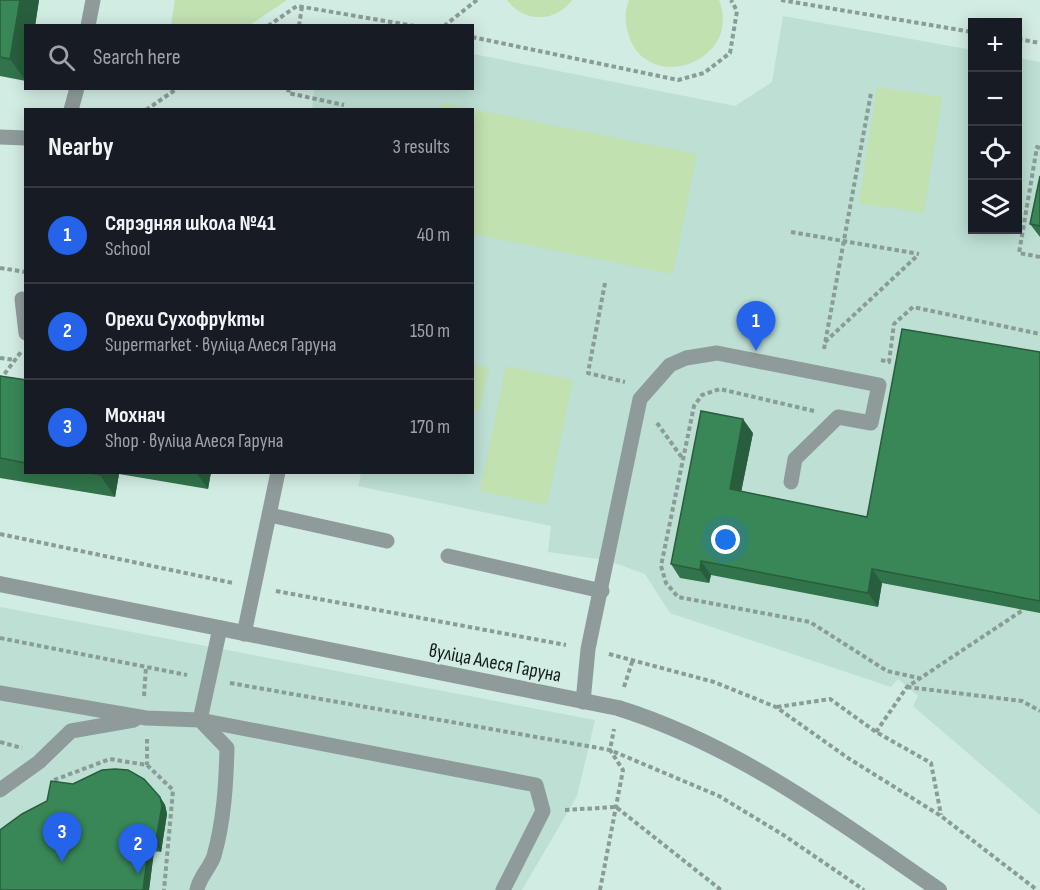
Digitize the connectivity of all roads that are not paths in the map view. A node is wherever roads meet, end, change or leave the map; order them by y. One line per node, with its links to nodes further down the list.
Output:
1 (93, 0): 2 (lane)
2 (88, 24)
3 (76, 90): 4 (lane)
4 (72, 108)
5 (0, 137): 6 (lane)
6 (24, 138)
7 (22, 299): 8 (lane)
8 (24, 316)
9 (278, 474): 11 (lane)
10 (791, 482): 15 (lane)
11 (270, 515): 12 (lane); 17 (lane)
12 (387, 541)
13 (448, 556): 15 (lane)
14 (0, 584): 16 (street, вуліца Алеся Гаруна)
15 (602, 591): 19 (lane)
16 (220, 628): 17 (street, вуліца Алеся Гаруна); 21 (lane)
17 (244, 634): 19 (street, вуліца Алеся Гаруна)
18 (0, 693): 20 (lane)
19 (584, 702): 25 (street, вуліца Алеся Гаруна)
20 (146, 718): 21 (lane); 22 (lane)
21 (200, 720): 23 (lane); 24 (lane)
22 (0, 790)
23 (197, 890)
24 (503, 890)
25 (939, 890)

